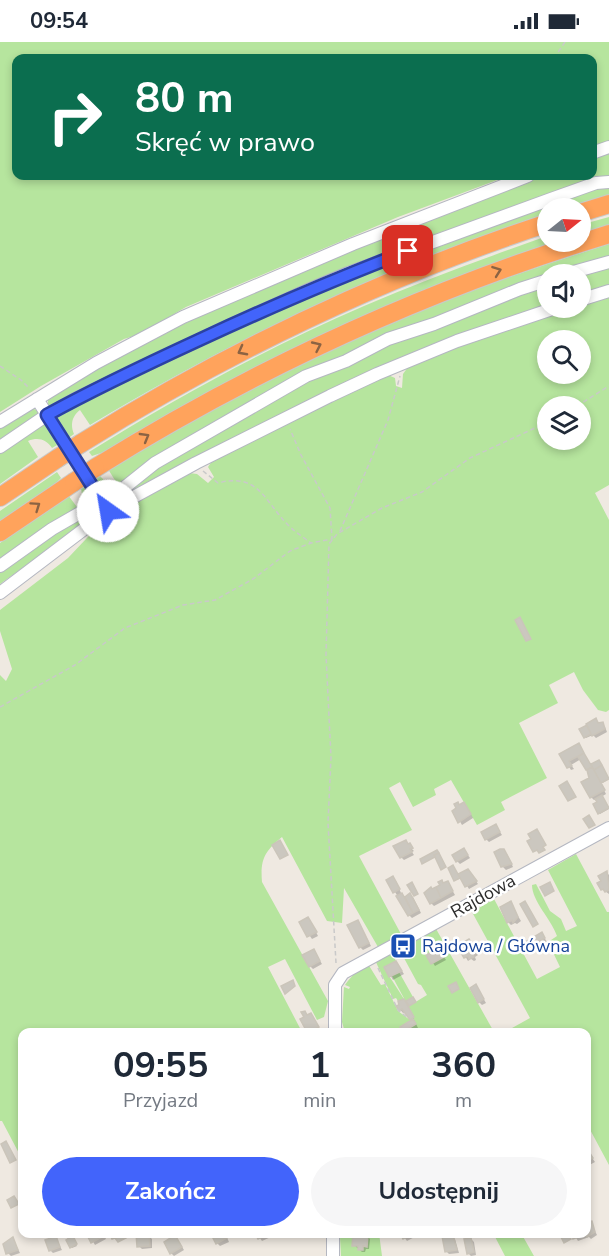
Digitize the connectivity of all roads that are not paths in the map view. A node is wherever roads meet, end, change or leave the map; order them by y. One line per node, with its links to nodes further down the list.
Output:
1 (518, 180): 13 (street)
2 (609, 182): 14 (street)
3 (609, 204): 4 (highway)
4 (591, 210)
5 (537, 227): 17 (highway, one-way to 17, bridge)
6 (609, 234): 19 (highway, one-way to 6, bridge)
7 (609, 262): 8 (street)
8 (591, 267)
9 (537, 284): 18 (street)
10 (609, 291): 11 (street)
11 (591, 297)
12 (537, 314): 18 (street)
13 (37, 399): 14 (street); 15 (street)
14 (47, 415): 16 (street); 18 (street)
15 (0, 422)
16 (0, 447)
17 (0, 497)
18 (105, 506): 20 (street); 21 (street)
19 (0, 532)
20 (0, 566)
21 (0, 593)
22 (609, 828): 23 (street, Rajdowa)
23 (335, 1028)
24 (333, 1238): 25 (street)
25 (333, 1256)

